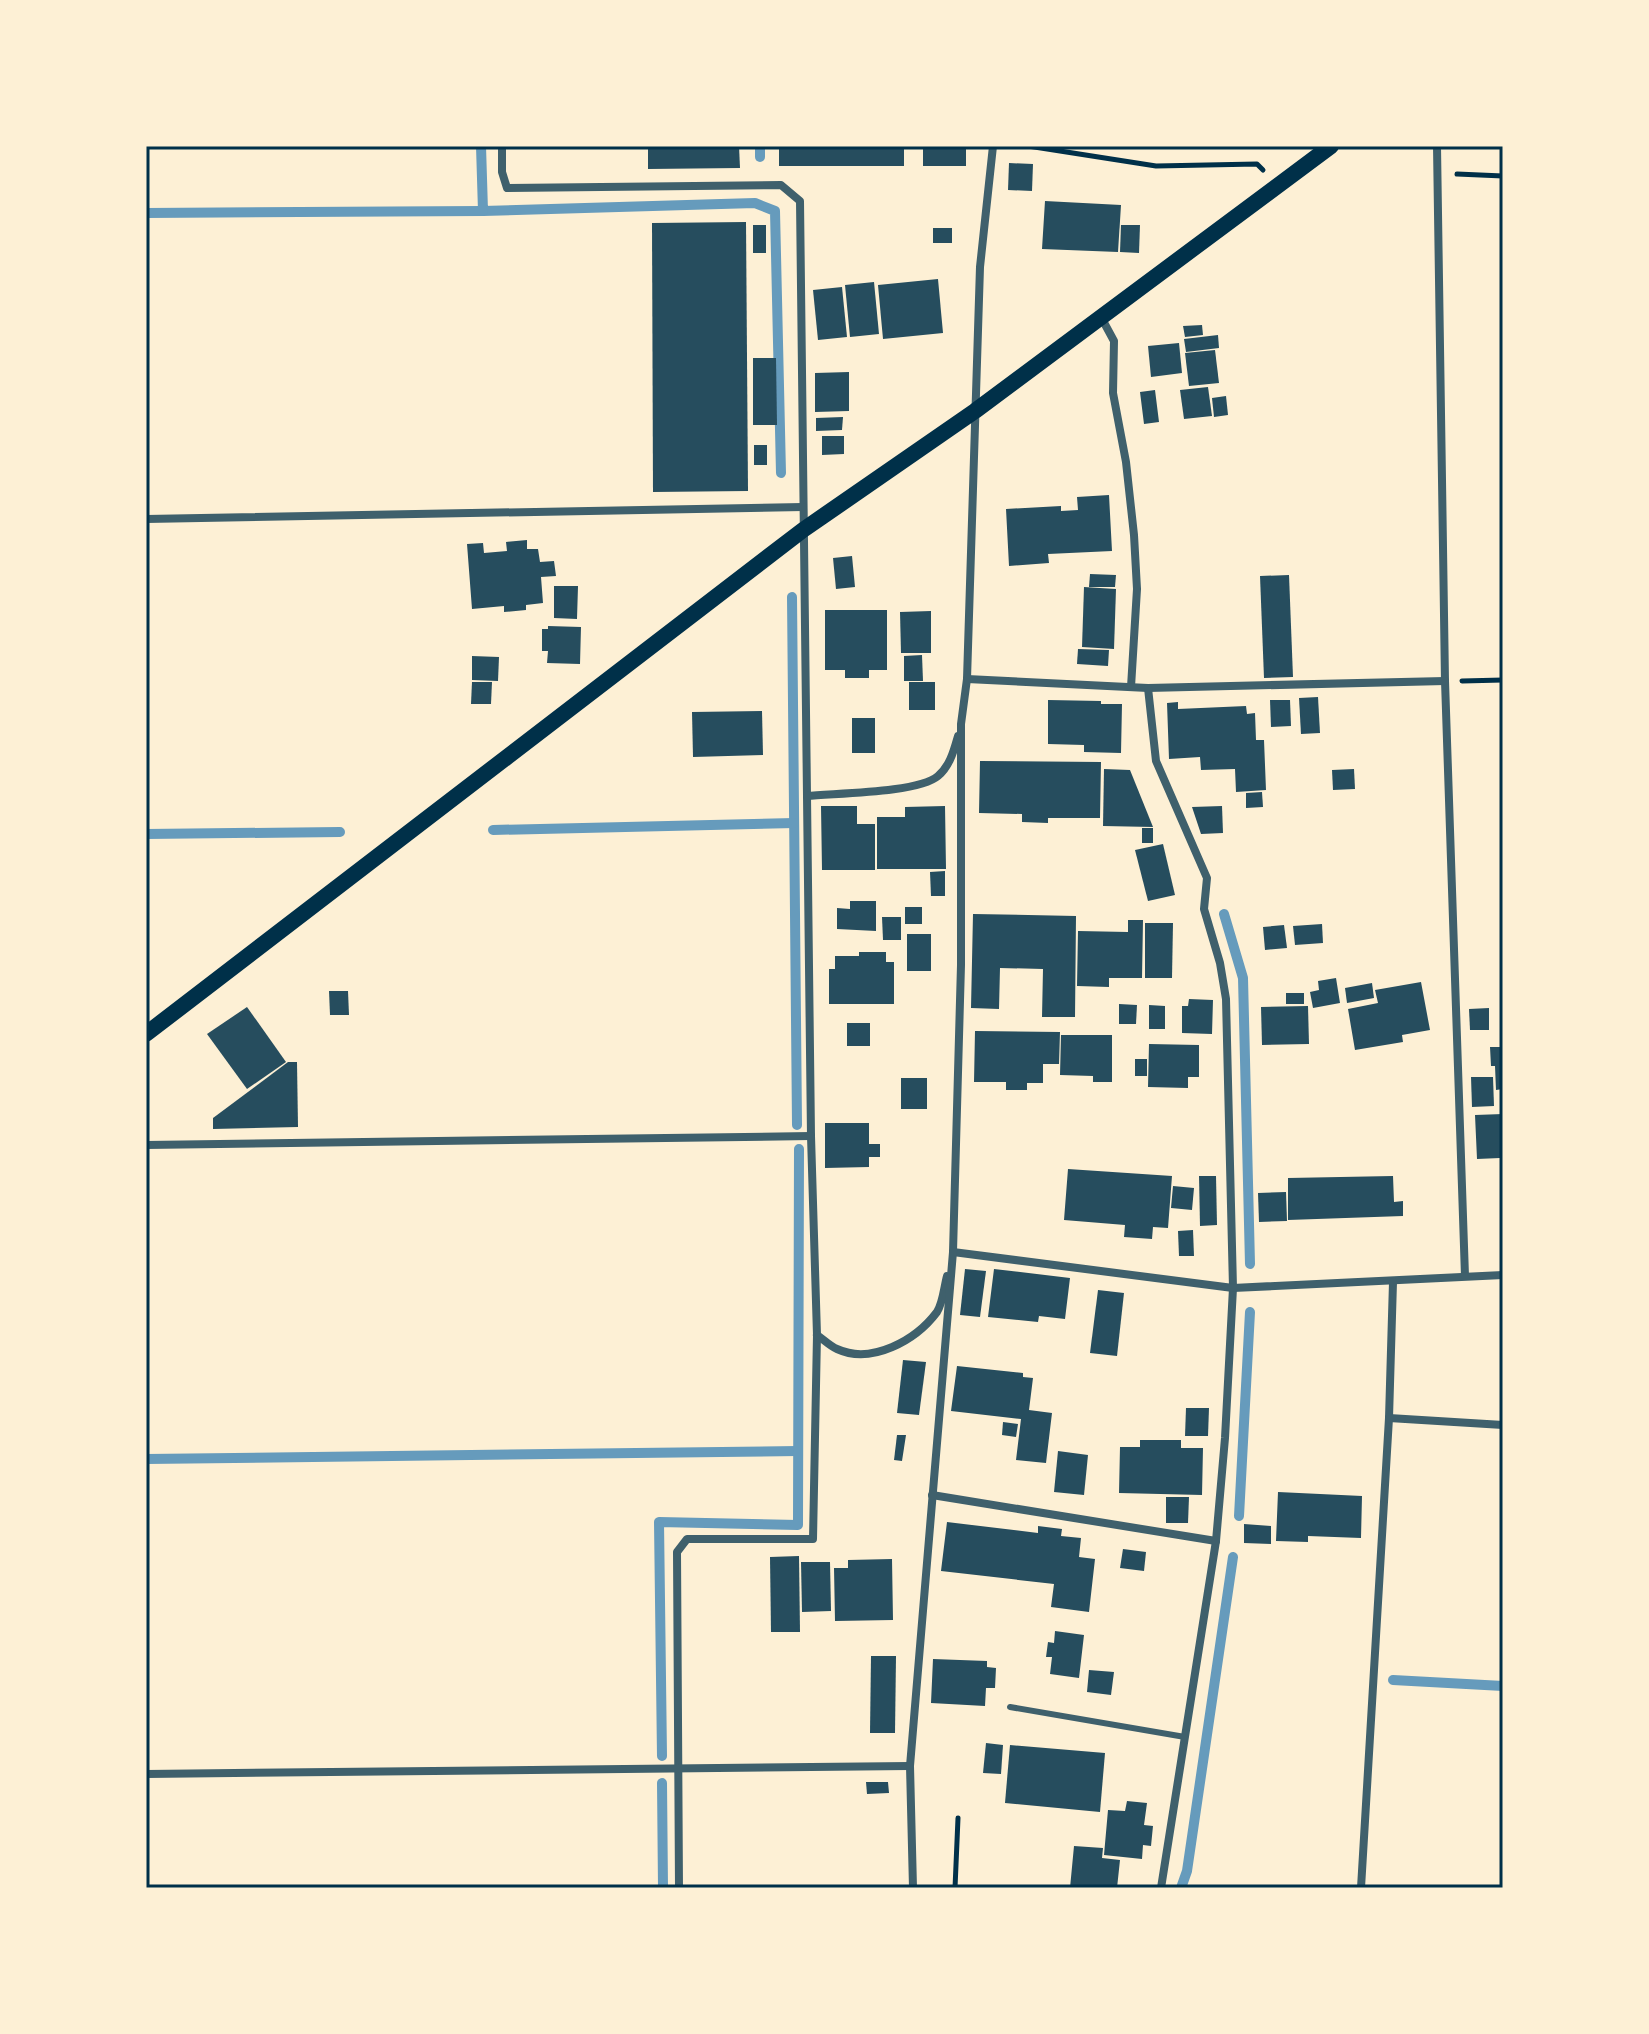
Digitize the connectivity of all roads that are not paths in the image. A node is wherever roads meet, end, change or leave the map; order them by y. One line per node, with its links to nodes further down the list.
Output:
1 (502, 146): 7 (street)
2 (993, 146): 6 (street)
3 (1331, 146): 5 (main road)
4 (1437, 146): 11 (street)
5 (1101, 317): 6 (main road); 12 (street)
6 (975, 411): 9 (main road); 10 (street)
7 (803, 507): 8 (street); 9 (street)
8 (146, 519)
9 (803, 530): 15 (street); 16 (main road)
10 (967, 679): 12 (street); 14 (street)
11 (1445, 681): 13 (street); 21 (street)
12 (1131, 687): 13 (street)
13 (1148, 688): 23 (street)
14 (961, 724): 15 (street); 19 (street)
15 (807, 796): 17 (street)
16 (146, 1034)
17 (811, 1136): 18 (street); 24 (street)
18 (146, 1145)
19 (953, 1252): 23 (street); 24 (street); 27 (street)
20 (1503, 1275): 21 (street)
21 (1465, 1276): 22 (street)
22 (1393, 1282): 23 (street); 25 (street)
23 (1233, 1288): 28 (street)
24 (817, 1335): 32 (street)
25 (1389, 1418): 26 (street); 37 (street)
26 (1503, 1425)
27 (932, 1495): 28 (street); 31 (street)
28 (1216, 1541): 30 (street)
29 (1010, 1707): 30 (lane)
30 (1185, 1737): 36 (street)
31 (910, 1766): 32 (street); 35 (street)
32 (678, 1768): 33 (street); 34 (street)
33 (146, 1774)
34 (679, 1888)
35 (913, 1888)
36 (1161, 1888)
37 (1361, 1888)

